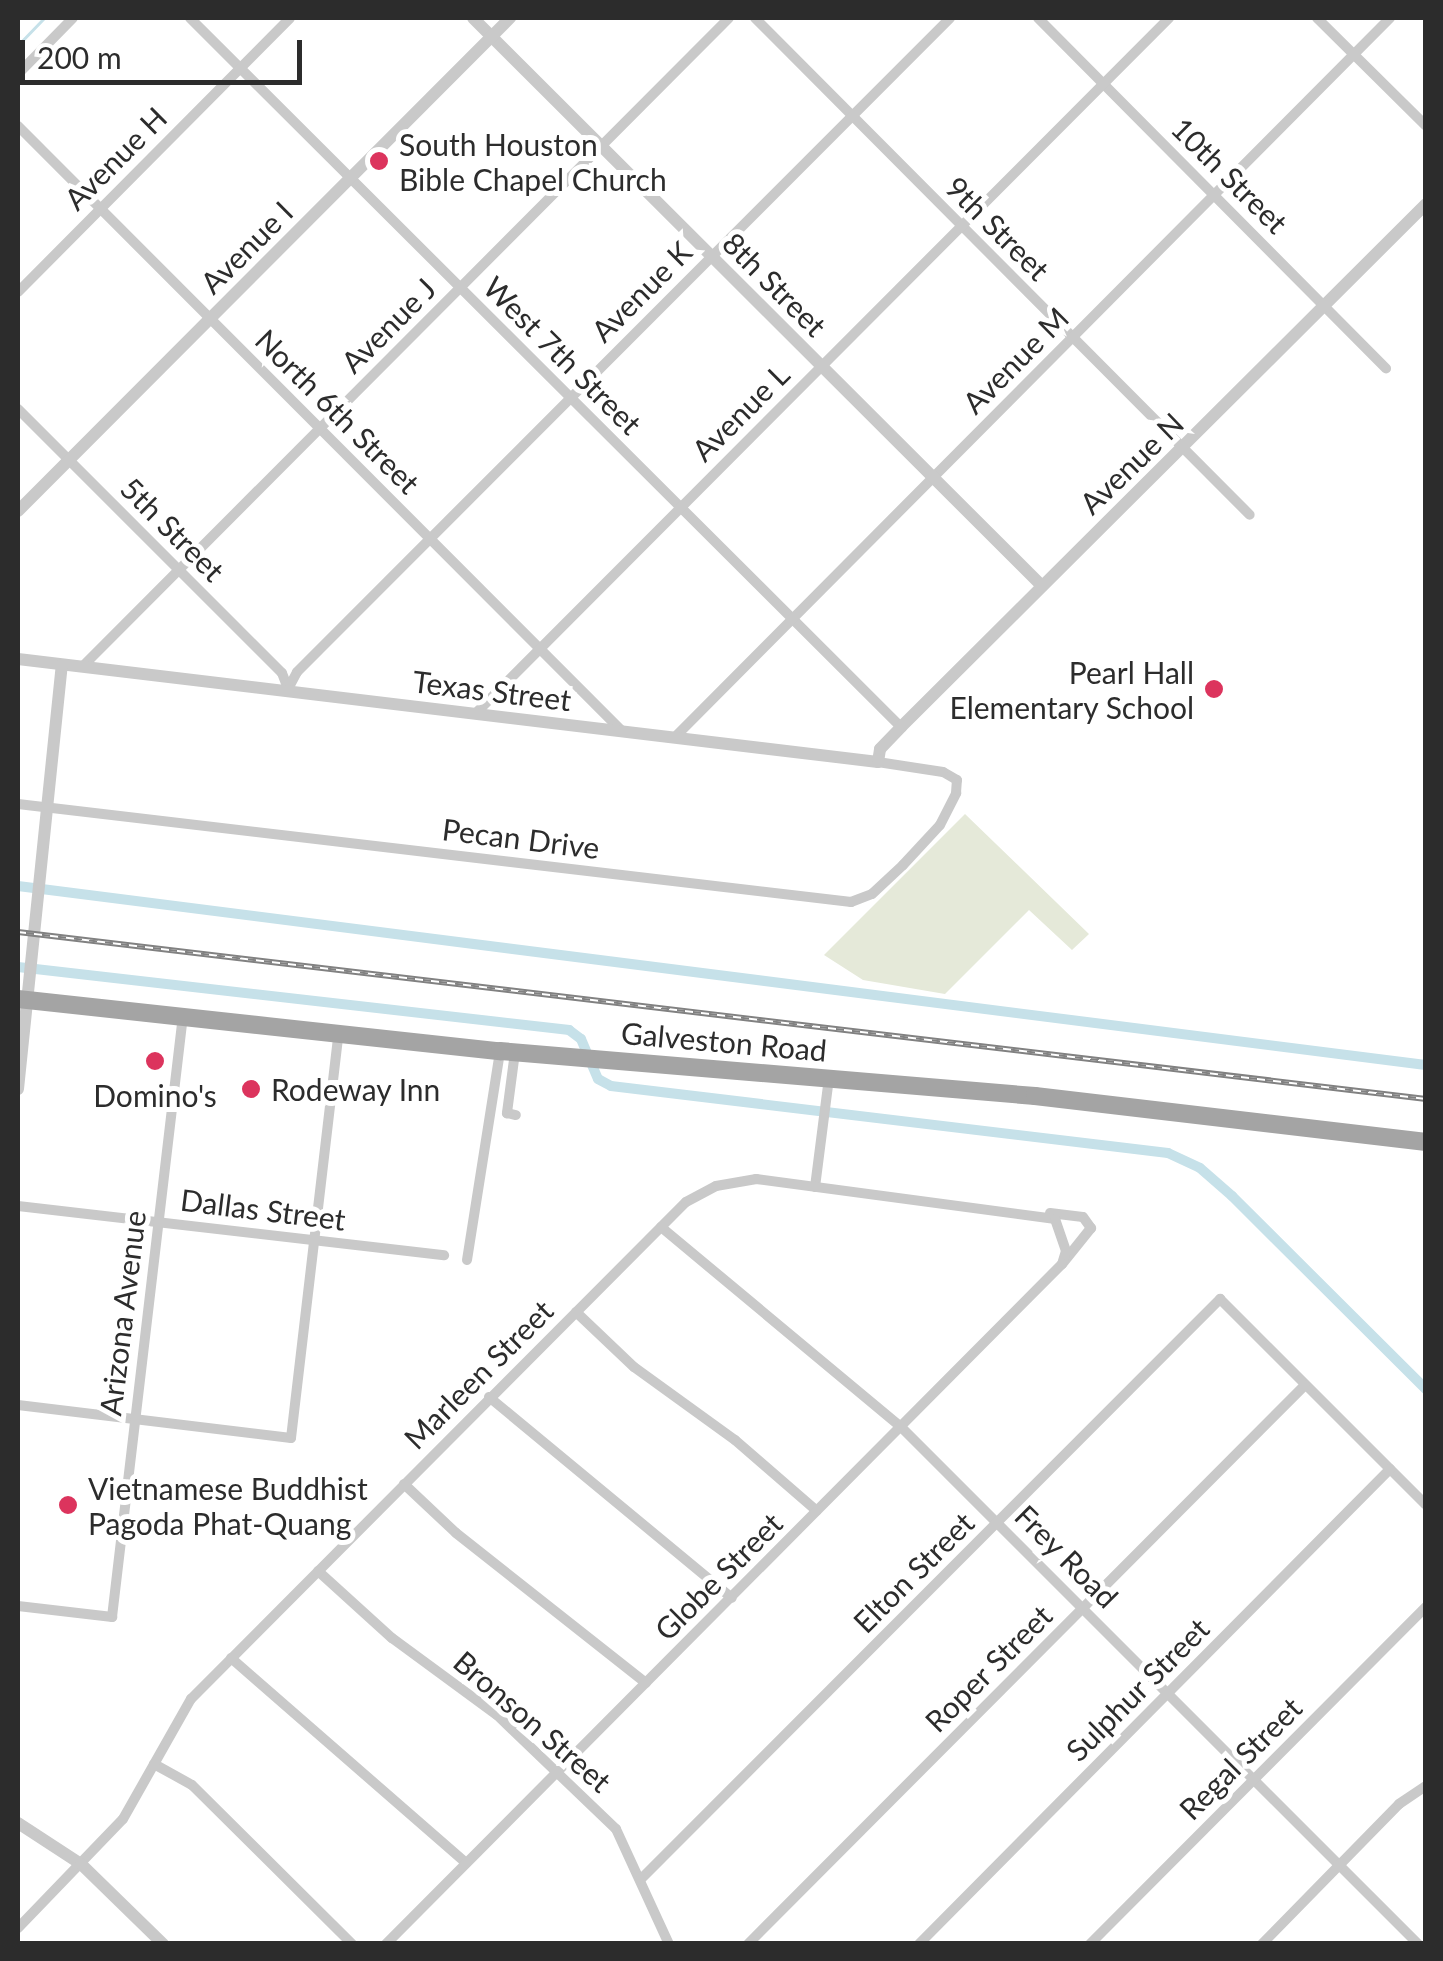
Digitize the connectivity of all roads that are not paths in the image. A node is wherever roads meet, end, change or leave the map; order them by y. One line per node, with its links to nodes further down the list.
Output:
1 (73, 18): 16 (street)
2 (190, 18): 15 (street, West 7th Street)
3 (290, 18): 15 (street, Avenue H)
4 (473, 18): 13 (street, 8th Street)
5 (510, 18): 13 (street, Avenue I)
6 (730, 18): 21 (street, Avenue J)
7 (755, 18): 18 (street, 9th Street)
8 (950, 18): 18 (street, Avenue K)
9 (1038, 18): 17 (street, 10th Street)
10 (1169, 18): 17 (street, Avenue L)
11 (1317, 18): 14 (street)
12 (1390, 18): 14 (street, Avenue M)
13 (492, 36): 21 (street, 8th Street); 22 (street, Avenue I)
14 (1354, 54): 20 (street); 23 (street, Avenue M)
15 (240, 67): 22 (street, West 7th Street); 25 (street, Avenue H)
16 (18, 74)
17 (1103, 84): 23 (street, 10th Street); 26 (street, Avenue L)
18 (851, 117): 26 (street, 9th Street); 27 (street, Avenue K)
19 (18, 126): 25 (street, North 6th Street)
20 (1426, 126)
21 (602, 146): 27 (street, 8th Street); 28 (street, Avenue J)
22 (350, 178): 28 (street, West 7th Street); 31 (street, Avenue I)
23 (1214, 195): 30 (street, 10th Street); 32 (street, Avenue M)
24 (1426, 204): 30 (street, Avenue N)
25 (100, 209): 29 (street, Avenue H); 31 (street, North 6th Street)
26 (961, 226): 32 (street, 9th Street); 33 (street, Avenue L)
27 (712, 256): 33 (street, 8th Street); 35 (street, Avenue K)
28 (460, 288): 35 (street, West 7th Street); 37 (street, Avenue J)
29 (18, 292)
30 (1324, 306): 34 (street, 10th Street); 38 (street, Avenue N)
31 (210, 318): 37 (street, North 6th Street); 39 (street, Avenue I)
32 (1072, 337): 38 (street, 9th Street); 40 (street, Avenue M)
33 (822, 365): 40 (street, 8th Street); 41 (street, Avenue L)
34 (1386, 368)
35 (570, 398): 41 (street, West 7th Street); 44 (street, Avenue K)
36 (18, 409): 39 (street, 5th Street)
37 (320, 428): 44 (street, North 6th Street); 45 (street, Avenue J)
38 (1183, 448): 43 (street, 9th Street); 46 (street, Avenue N)
39 (68, 460): 42 (street, Avenue I); 45 (street, 5th Street)
40 (933, 476): 46 (street, 8th Street); 47 (street, Avenue M)
41 (681, 507): 47 (street, West 7th Street); 48 (street, Avenue L)
42 (18, 511)
43 (1250, 515)
44 (430, 538): 48 (street, North 6th Street); 52 (street, Avenue K)
45 (178, 570): 51 (street, Avenue J); 52 (street, 5th Street)
46 (1042, 586): 54 (street, Avenue N)
47 (792, 619): 54 (street, West 7th Street); 56 (street, Avenue M)
48 (540, 648): 53 (street, Avenue L); 55 (street, North 6th Street)
49 (18, 659): 50 (street, Texas Street)
50 (62, 665): 51 (street, Texas Street); 60 (street)
51 (82, 667): 52 (street, Texas Street)
52 (288, 689): 53 (street, Texas Street)
53 (474, 714): 55 (street, Texas Street)
54 (901, 727): 57 (street, Avenue N)
55 (622, 731): 56 (street, Texas Street)
56 (675, 736): 57 (street, Texas Street)
57 (878, 762): 58 (street, Texas Street)
58 (957, 780): 60 (street, Pecan Drive)
59 (18, 804): 60 (street, Pecan Drive)
60 (44, 807): 61 (street)
61 (20, 1000): 62 (main road, Galveston Road); 66 (street)
62 (184, 1014): 63 (main road, Galveston Road); 72 (street, Arizona Avenue)
63 (339, 1031): 64 (main road, Galveston Road); 74 (street)
64 (507, 1051): 65 (main road, Galveston Road); 67 (street); 76 (street)
65 (829, 1077): 68 (main road, Galveston Road); 69 (street)
66 (18, 1089)
67 (516, 1115)
68 (1426, 1142)
69 (815, 1187): 71 (street, Marleen Street); 73 (street, Marleen Street)
70 (18, 1206): 72 (street, Dallas Street)
71 (1038, 1212): 77 (street); 77 (street, Marleen Street)
72 (158, 1222): 74 (street, Dallas Street); 82 (street, Arizona Avenue)
73 (661, 1227): 78 (street, Marleen Street); 83 (street, Frey Road)
74 (316, 1240): 75 (street, Dallas Street); 82 (street)
75 (444, 1255)
76 (468, 1260)
77 (1062, 1264): 83 (street, Globe Street)
78 (576, 1312): 80 (street, Marleen Street); 87 (street)
79 (1305, 1384): 84 (street); 88 (street, Elton Street); 93 (street, Roper Street)
80 (489, 1397): 85 (street, Marleen Street); 90 (street)
81 (18, 1406): 82 (street)
82 (135, 1420): 91 (street, Arizona Avenue)
83 (900, 1426): 87 (street, Globe Street); 88 (street, Frey Road)
84 (1390, 1470): 86 (street); 96 (street, Sulphur Street)
85 (404, 1484): 89 (street, Marleen Street); 95 (street)
86 (1426, 1505)
87 (817, 1511): 90 (street, Globe Street)
88 (998, 1522): 93 (street, Frey Road); 105 (street, Elton Street)
89 (318, 1570): 94 (street, Marleen Street); 98 (street, Bronson Street)
90 (732, 1598): 95 (street, Globe Street)
91 (18, 1606)
92 (1426, 1607): 99 (street, Regal Street)
93 (1082, 1608): 96 (street, Frey Road); 111 (street, Roper Street)
94 (232, 1658): 97 (street, Marleen Street); 102 (street)
95 (646, 1683): 98 (street, Globe Street)
96 (1169, 1692): 99 (street, Frey Road); 112 (street, Sulphur Street)
97 (154, 1764): 103 (street, Marleen Street); 108 (street)
98 (558, 1770): 102 (street, Globe Street); 105 (street, Bronson Street)
99 (1254, 1779): 104 (street, Frey Road); 113 (street, Regal Street)
100 (1426, 1786): 104 (street)
101 (18, 1823): 103 (street)
102 (466, 1863): 109 (street, Globe Street)
103 (82, 1864): 106 (street, Marleen Street); 107 (street)
104 (1341, 1864): 114 (street); 115 (street, Frey Road)
105 (641, 1880): 110 (street, Bronson Street)
106 (18, 1928)
107 (163, 1944)
108 (352, 1944)
109 (386, 1944)
110 (670, 1944)
111 (748, 1944)
112 (919, 1944)
113 (1090, 1944)
114 (1262, 1944)
115 (1418, 1944)

